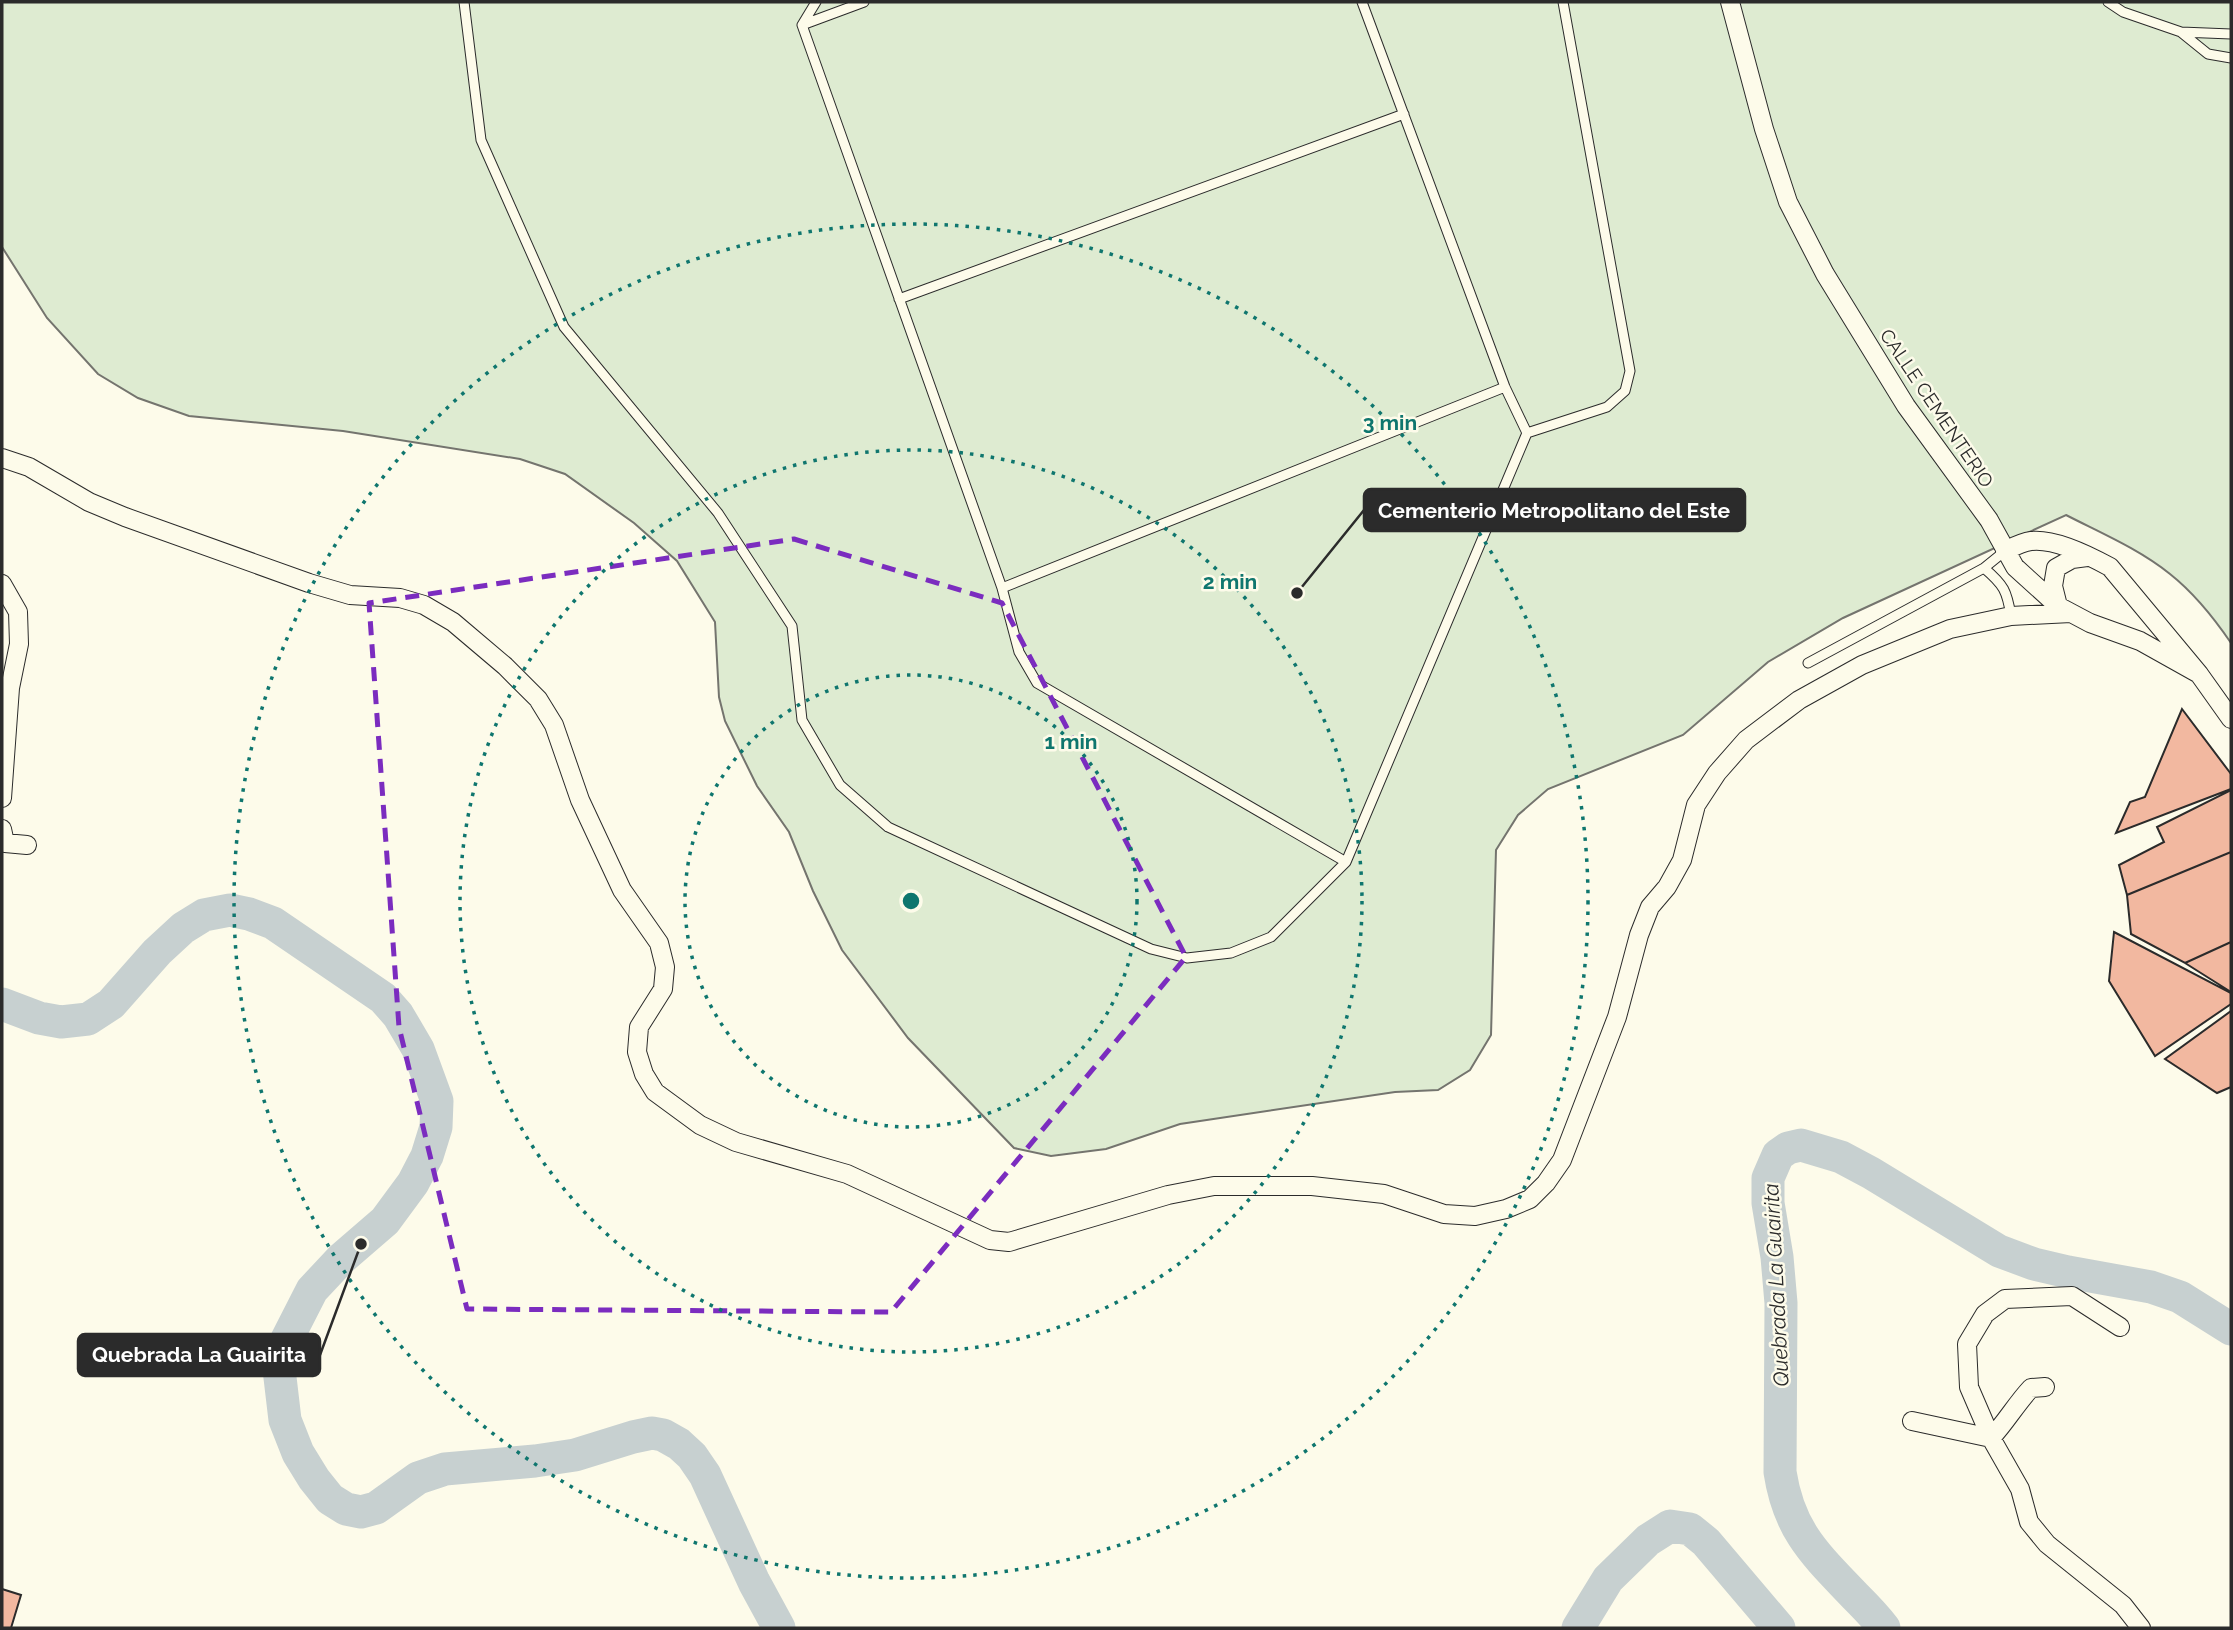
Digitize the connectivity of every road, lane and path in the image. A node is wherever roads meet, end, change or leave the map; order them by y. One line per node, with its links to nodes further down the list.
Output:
1 (464, 2): 30 (lane)
2 (816, 2): 8 (lane)
3 (864, 2): 8 (lane)
4 (1362, 2): 12 (lane)
5 (1563, 2): 15 (lane)
6 (1730, 2): 17 (street, CALLE CEMENTERIO)
7 (2108, 2): 9 (lane)
8 (802, 24): 13 (lane)
9 (2181, 33): 10 (lane); 11 (lane)
10 (2231, 34)
11 (2231, 58)
12 (1404, 114): 13 (lane); 14 (lane)
13 (900, 299): 21 (lane)
14 (1505, 387): 15 (lane); 21 (lane)
15 (1527, 433): 30 (lane)
16 (2, 458): 23 (street)
17 (2005, 551): 18 (street); 19 (lane); 22 (street, CALLE CEMENTERIO)
18 (2091, 556): 22 (street); 25 (street)
19 (1984, 568): 23 (lane); 24 (lane)
20 (2, 584): 27 (street)
21 (1002, 588): 30 (lane)
22 (2065, 610): 23 (street); 25 (street)
23 (2011, 616)
24 (1808, 663)
25 (2199, 674): 26 (street)
26 (2231, 719)
27 (2, 798)
28 (2, 829): 29 (street)
29 (27, 845)
30 (1346, 862)
31 (2120, 1327): 34 (street)
32 (2045, 1387): 34 (street)
33 (1912, 1421): 34 (street)
34 (1992, 1438): 35 (street)
35 (2141, 1628)

